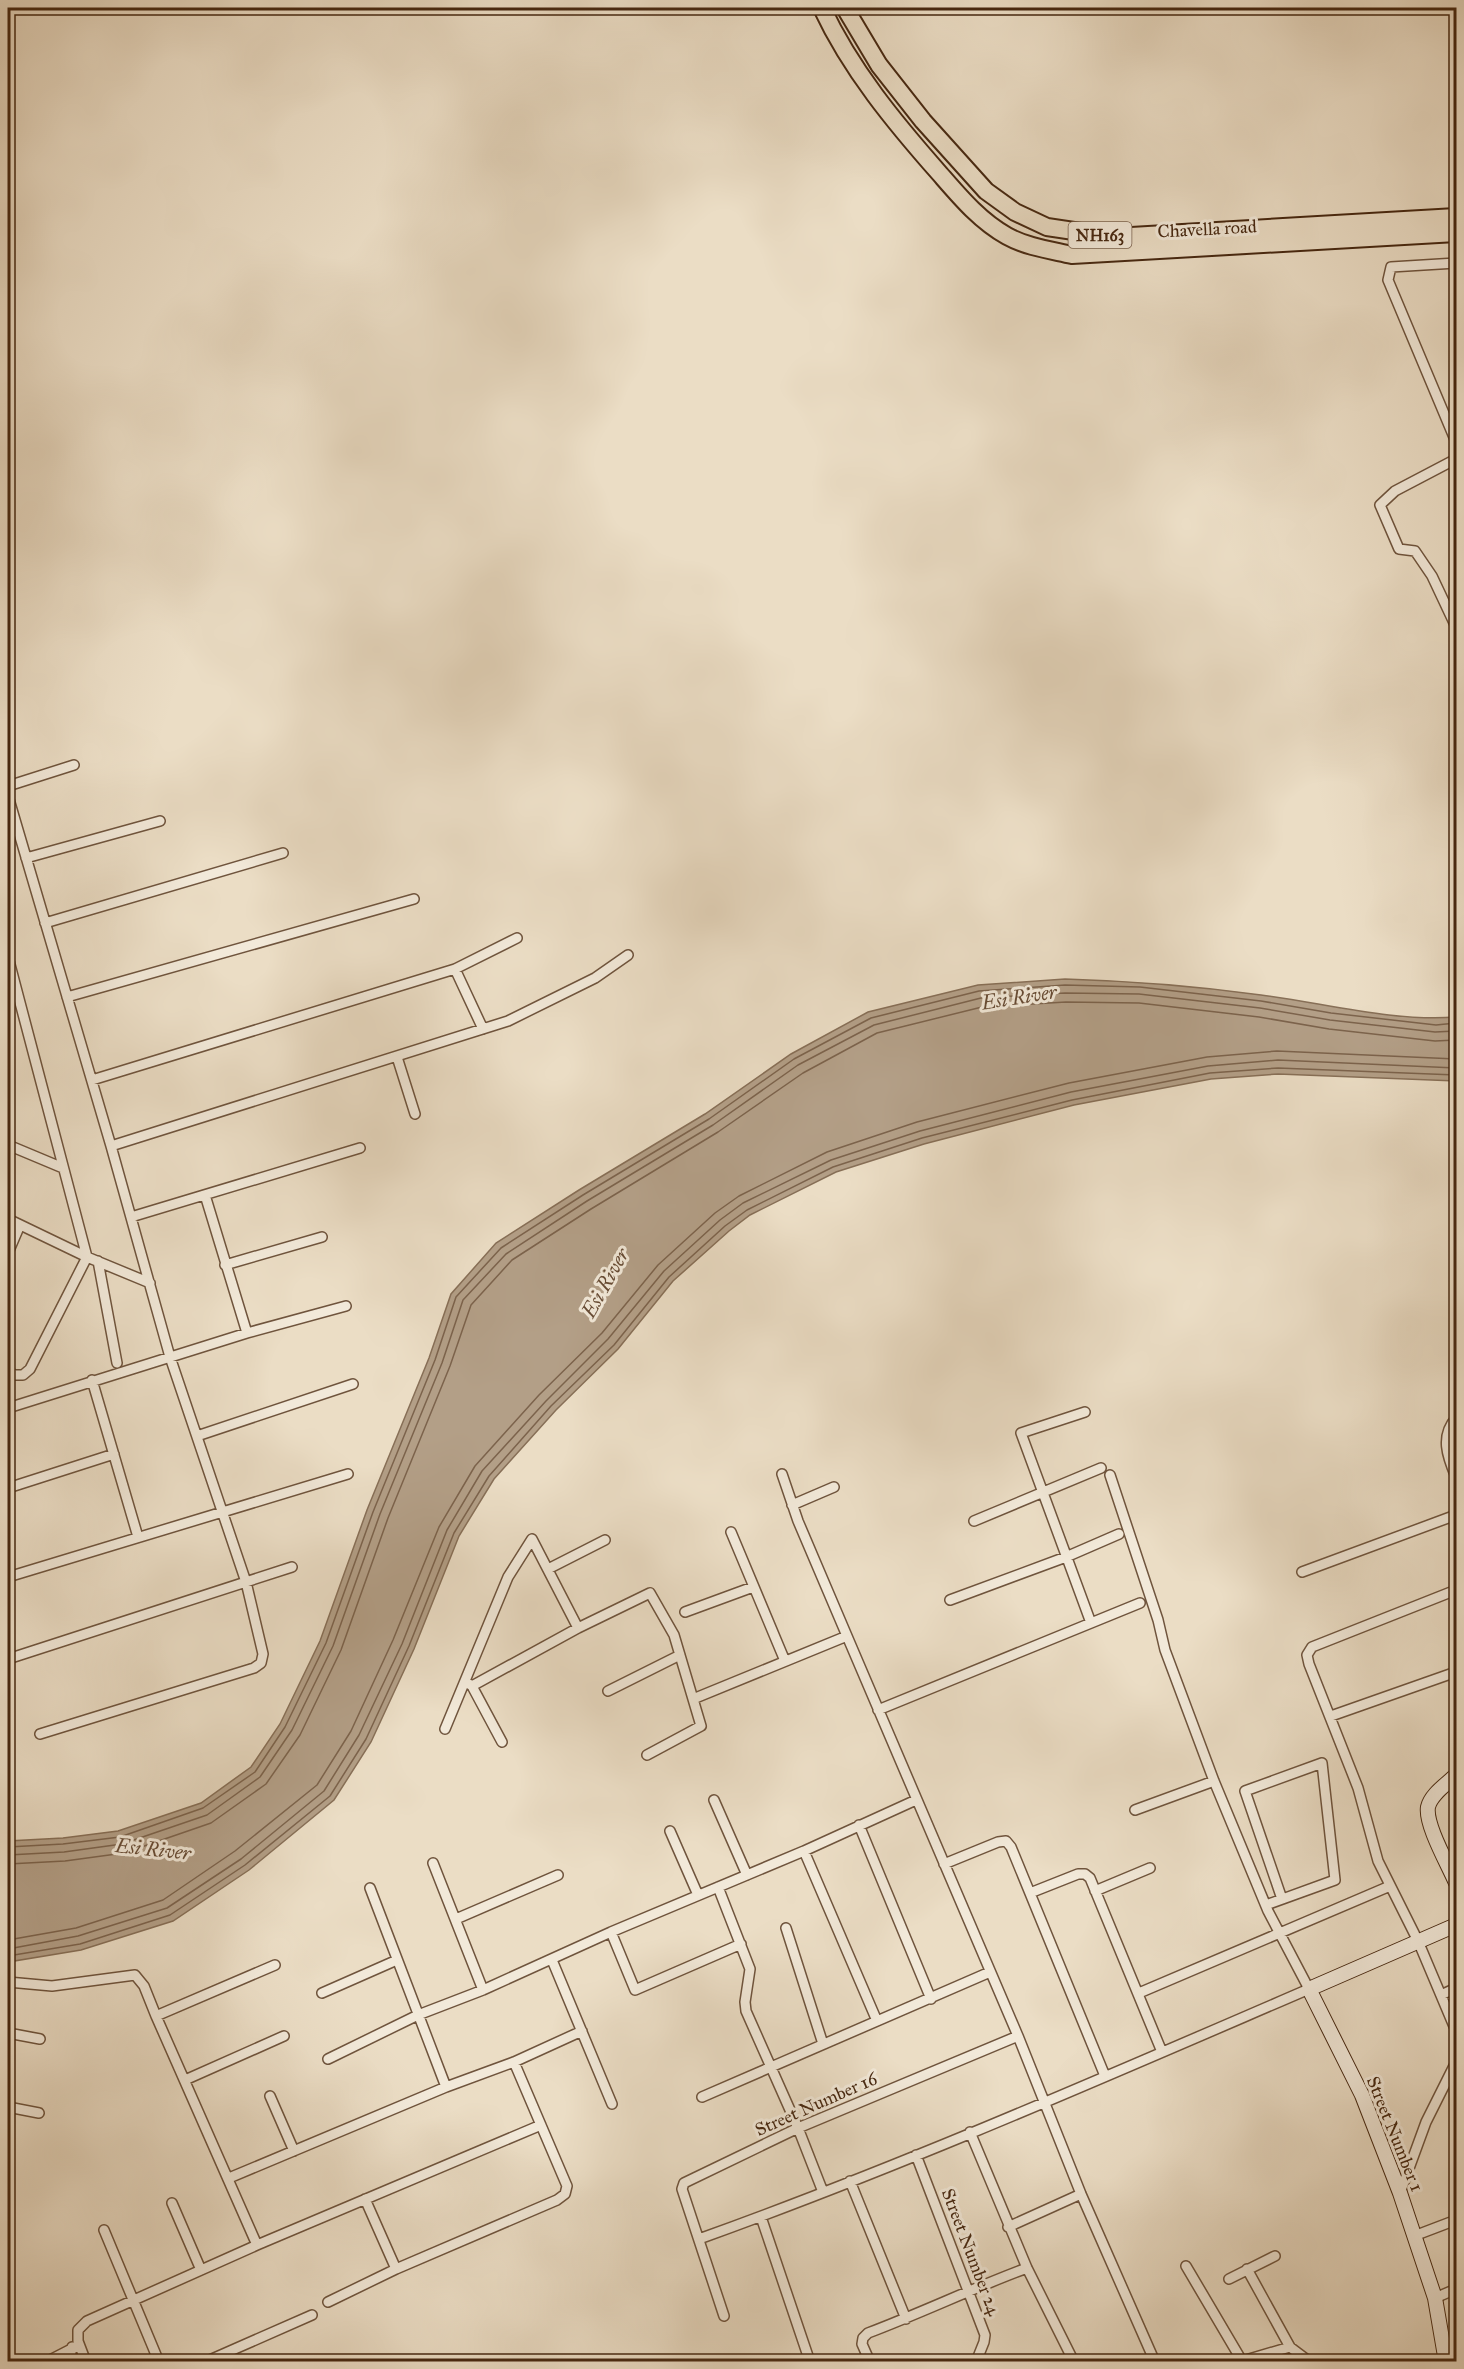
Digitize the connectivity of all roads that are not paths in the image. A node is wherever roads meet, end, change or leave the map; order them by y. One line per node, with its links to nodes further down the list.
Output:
1 (822, 8): 4 (highway, Chavella road / NH163)
2 (845, 8): 3 (highway, Chavella road / NH163)
3 (1456, 218)
4 (1456, 234)
5 (1456, 263): 6 (street)
6 (1456, 442)
7 (1456, 459): 8 (street)
8 (1456, 627)
9 (74, 765): 10 (street)
10 (8, 786)
11 (8, 796): 14 (street)
12 (160, 821): 14 (street)
13 (283, 853): 16 (street)
14 (26, 858): 16 (street)
15 (414, 899): 21 (street)
16 (45, 923): 21 (street)
17 (517, 938): 20 (street)
18 (628, 955): 22 (street)
19 (8, 957): 29 (street)
20 (455, 969): 22 (street); 24 (street)
21 (67, 997): 24 (street)
22 (483, 1029): 23 (street)
23 (397, 1057): 25 (street); 27 (street)
24 (92, 1080): 27 (street)
25 (415, 1114)
26 (8, 1145): 29 (street)
27 (111, 1146): 31 (street)
28 (360, 1148): 30 (street)
29 (63, 1168): 36 (street)
30 (205, 1195): 31 (street); 38 (street)
31 (131, 1217): 39 (street)
32 (8, 1219): 33 (street)
33 (20, 1225): 35 (street); 36 (street)
34 (322, 1237): 38 (street)
35 (8, 1253)
36 (87, 1257): 37 (street); 44 (street)
37 (98, 1261): 39 (street); 43 (street)
38 (225, 1265): 41 (street)
39 (150, 1282): 42 (street)
40 (346, 1306): 41 (street)
41 (246, 1333): 42 (street)
42 (170, 1357): 45 (street); 50 (street)
43 (117, 1363)
44 (8, 1372)
45 (92, 1380): 47 (street); 51 (street)
46 (353, 1384): 50 (street)
47 (8, 1408)
48 (1085, 1412): 59 (street)
49 (1456, 1418): 56 (street)
50 (197, 1436): 61 (street)
51 (114, 1454): 58 (street); 66 (street)
52 (1101, 1468): 59 (street)
53 (348, 1474): 61 (street)
54 (782, 1474): 60 (street)
55 (1110, 1475): 96 (street, Street Number 1)
56 (1456, 1477)
57 (834, 1487): 60 (street)
58 (8, 1488)
59 (1041, 1492): 63 (street); 68 (street)
60 (792, 1505): 81 (street)
61 (222, 1513): 66 (street); 73 (street)
62 (1456, 1515): 71 (street)
63 (974, 1521)
64 (731, 1532): 74 (street)
65 (1119, 1534): 68 (street)
66 (138, 1537): 72 (street)
67 (605, 1540): 70 (street)
68 (1066, 1557): 76 (street); 79 (street)
69 (292, 1567): 73 (street)
70 (548, 1569): 80 (street); 86 (street)
71 (1302, 1572)
72 (8, 1577)
73 (246, 1582): 83 (street); 92 (street)
74 (753, 1587): 78 (street); 84 (street)
75 (1456, 1590): 90 (street)
76 (950, 1600)
77 (1140, 1603): 79 (street)
78 (686, 1612)
79 (1091, 1623): 89 (street)
80 (578, 1628): 82 (street); 86 (street)
81 (846, 1636): 84 (street); 89 (street)
82 (680, 1655): 87 (street); 88 (street)
83 (11, 1658)
84 (785, 1661): 88 (street)
85 (1456, 1672): 90 (street)
86 (468, 1684): 91 (street); 93 (street)
87 (608, 1691)
88 (693, 1699): 94 (street)
89 (878, 1710): 98 (street)
90 (1331, 1716): 109 (street)
91 (445, 1729)
92 (40, 1734)
93 (502, 1742)
94 (647, 1755)
95 (1456, 1775): 108 (street)
96 (1214, 1781): 99 (street); 116 (street, Street Number 1)
97 (714, 1800): 107 (street)
98 (916, 1800): 100 (street); 104 (street)
99 (1135, 1810)
100 (859, 1826): 102 (street); 135 (street)
101 (670, 1831): 114 (street)
102 (804, 1851): 107 (street); 138 (street)
103 (433, 1863): 117 (street)
104 (944, 1864): 113 (street); 127 (street)
105 (1150, 1868): 112 (street)
106 (558, 1875): 117 (street)
107 (747, 1875): 110 (street)
108 (1456, 1884)
109 (1390, 1886): 121 (street); 122 (street)
110 (718, 1887): 114 (street); 123 (street)
111 (370, 1888): 124 (street)
112 (1095, 1891): 113 (street); 133 (street)
113 (1030, 1893): 151 (street)
114 (698, 1895): 120 (street)
115 (1282, 1899): 115 (street); 116 (street)
116 (1266, 1905): 121 (street, Street Number 1)
117 (456, 1919): 131 (street)
118 (1456, 1925): 122 (street)
119 (786, 1928): 145 (street)
120 (611, 1932): 123 (street); 125 (street)
121 (1279, 1932): 130 (street, Street Number 1); 133 (street)
122 (1418, 1941): 130 (street); 134 (street)
123 (741, 1944): 150 (street)
124 (397, 1960): 132 (street); 136 (street)
125 (552, 1960): 131 (street); 139 (street)
126 (275, 1965): 137 (street)
127 (990, 1972): 135 (street); 143 (street)
128 (8, 1982): 137 (street)
129 (1456, 1988): 134 (street)
130 (1309, 1989): 146 (street); 168 (street, Street Number 1)
131 (483, 1990): 136 (street)
132 (322, 1993)
133 (1139, 1993): 146 (street)
134 (1441, 1995): 140 (street)
135 (931, 1999): 138 (street)
136 (418, 2015): 147 (street); 153 (street)
137 (156, 2016): 152 (street)
138 (877, 2021): 145 (street)
139 (582, 2031): 148 (street); 157 (street)
140 (1456, 2031)
141 (8, 2034): 144 (street)
142 (284, 2036): 152 (street)
143 (1018, 2036): 156 (street); 161 (street, Street Number 16)
144 (40, 2039)
145 (823, 2044): 150 (street)
146 (1162, 2052): 151 (street)
147 (328, 2058)
148 (514, 2062): 153 (street); 160 (street)
149 (1456, 2062): 168 (street)
150 (770, 2067): 155 (street); 161 (street)
151 (1105, 2076): 156 (street)
152 (185, 2080): 165 (street)
153 (446, 2087): 163 (street)
154 (270, 2096): 163 (street)
155 (702, 2097)
156 (1044, 2103): 162 (street); 169 (street)
157 (612, 2104)
158 (8, 2107): 159 (street)
159 (39, 2113)
160 (541, 2125): 170 (street); 182 (street)
161 (798, 2128): 167 (street); 177 (street, Street Number 16)
162 (970, 2132): 164 (street); 174 (street)
163 (294, 2151): 165 (street)
164 (916, 2155): 166 (street); 187 (street, Street Number 24)
165 (229, 2178): 178 (street)
166 (850, 2181): 167 (street); 193 (street)
167 (823, 2192): 172 (street)
168 (1400, 2193): 176 (street, Street Number 1)
169 (1081, 2194): 174 (street); 205 (street)
170 (365, 2199): 178 (street); 182 (street)
171 (172, 2202): 184 (street)
172 (761, 2217): 177 (street); 201 (street)
173 (1456, 2220): 176 (street)
174 (1008, 2226): 181 (street)
175 (104, 2230): 189 (street)
176 (1414, 2236): 188 (street, Street Number 1)
177 (699, 2239): 192 (street)
178 (257, 2245): 184 (street)
179 (1275, 2256): 183 (street)
180 (1186, 2266): 206 (street)
181 (1027, 2268): 187 (street); 204 (street)
182 (396, 2269): 190 (street)
183 (1247, 2269): 185 (street); 195 (street)
184 (201, 2270): 189 (street)
185 (1229, 2279)
186 (1456, 2289): 188 (street)
187 (969, 2290): 193 (street); 203 (street, Street Number 24)
188 (1435, 2298): 208 (street, Street Number 1)
189 (133, 2301): 194 (street); 199 (street)
190 (328, 2302)
191 (312, 2315): 200 (street)
192 (724, 2316)
193 (906, 2319): 202 (street)
194 (75, 2346): 196 (street); 197 (street); 198 (street)
195 (1290, 2347): 206 (street); 207 (street)
196 (46, 2361)
197 (69, 2361)
198 (86, 2361)
199 (159, 2361)
200 (205, 2361)
201 (810, 2361)
202 (870, 2361)
203 (976, 2361)
204 (1074, 2361)
205 (1155, 2361)
206 (1240, 2361)
207 (1310, 2361)
208 (1446, 2361)

